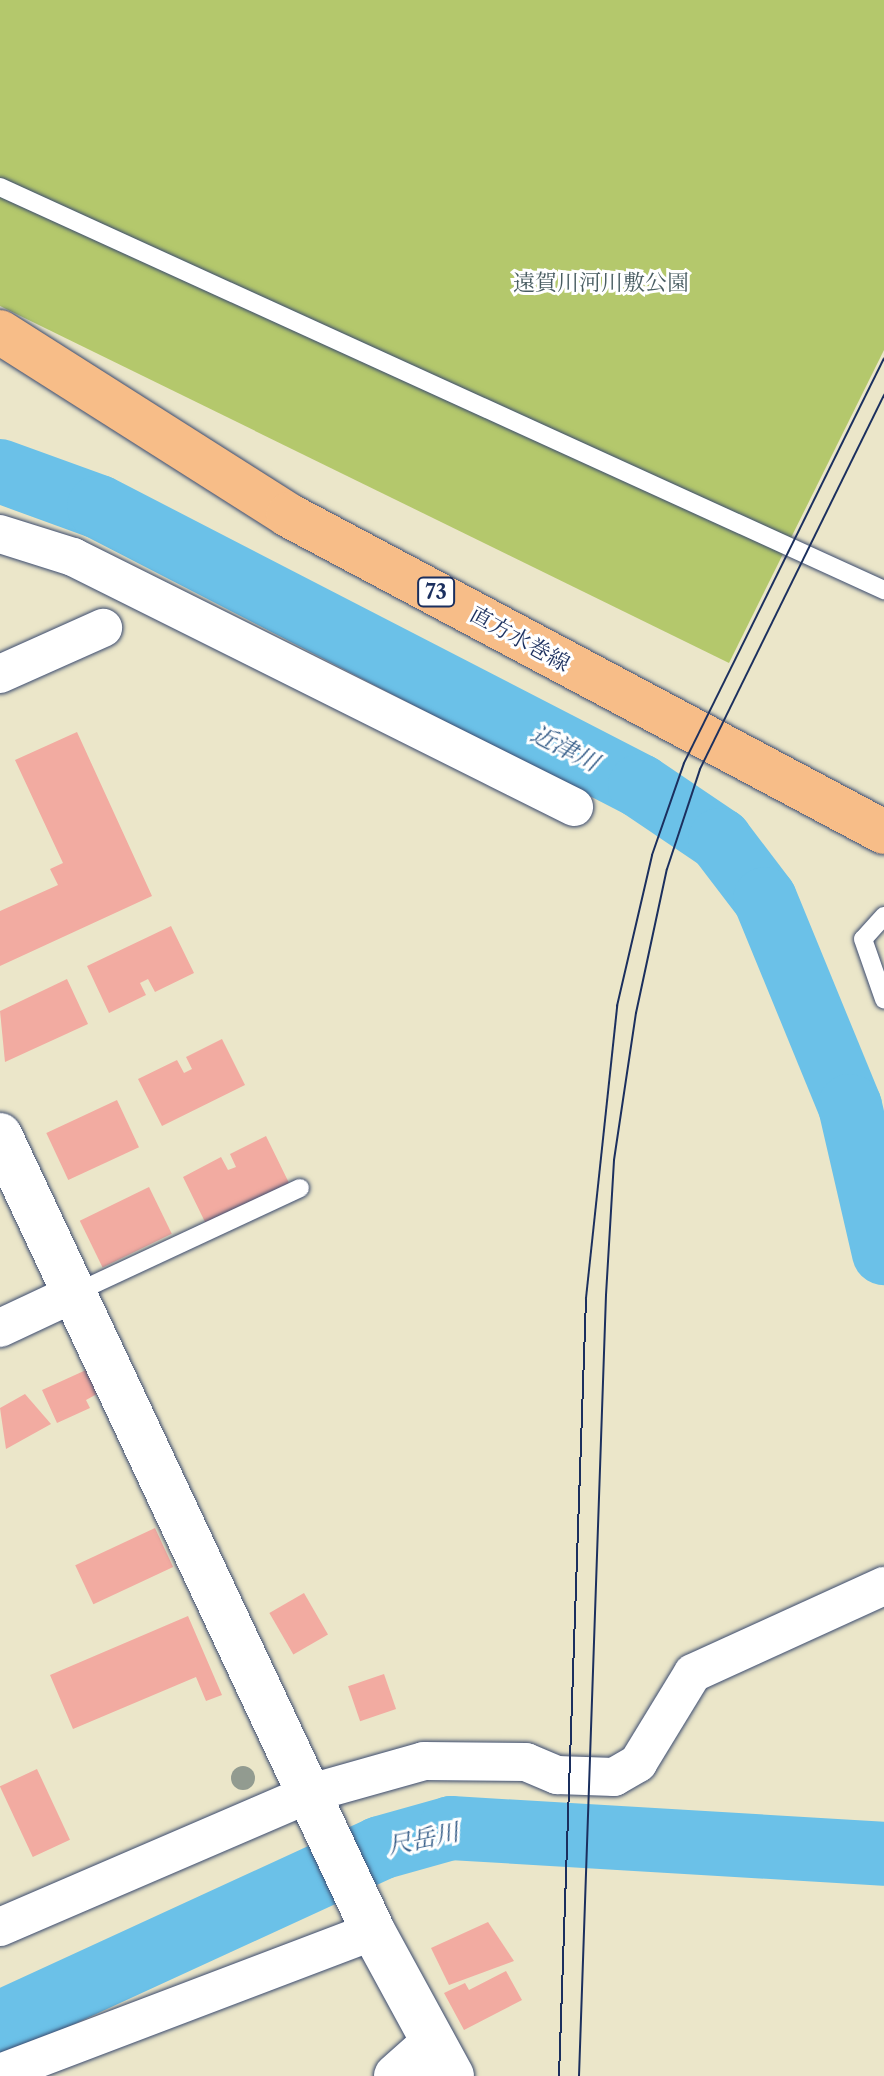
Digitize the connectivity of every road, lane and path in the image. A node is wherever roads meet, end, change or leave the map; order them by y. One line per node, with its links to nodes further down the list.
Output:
1 (0, 187): 4 (lane)
2 (0, 332): 8 (main road, 直方水巻線 / 73)
3 (0, 534): 7 (street)
4 (884, 590)
5 (103, 628): 6 (street)
6 (0, 674)
7 (574, 807)
8 (884, 832)
9 (884, 916): 10 (lane)
10 (884, 999)
11 (0, 1135): 13 (street)
12 (300, 1188): 13 (lane)
13 (77, 1292): 14 (street); 16 (street)
14 (0, 1328)
15 (884, 1586): 16 (street)
16 (314, 1792): 17 (street); 18 (street)
17 (0, 1927)
18 (373, 1931): 19 (street); 20 (street)
19 (442, 2059): 21 (street)
20 (0, 2073)
21 (396, 2076)

